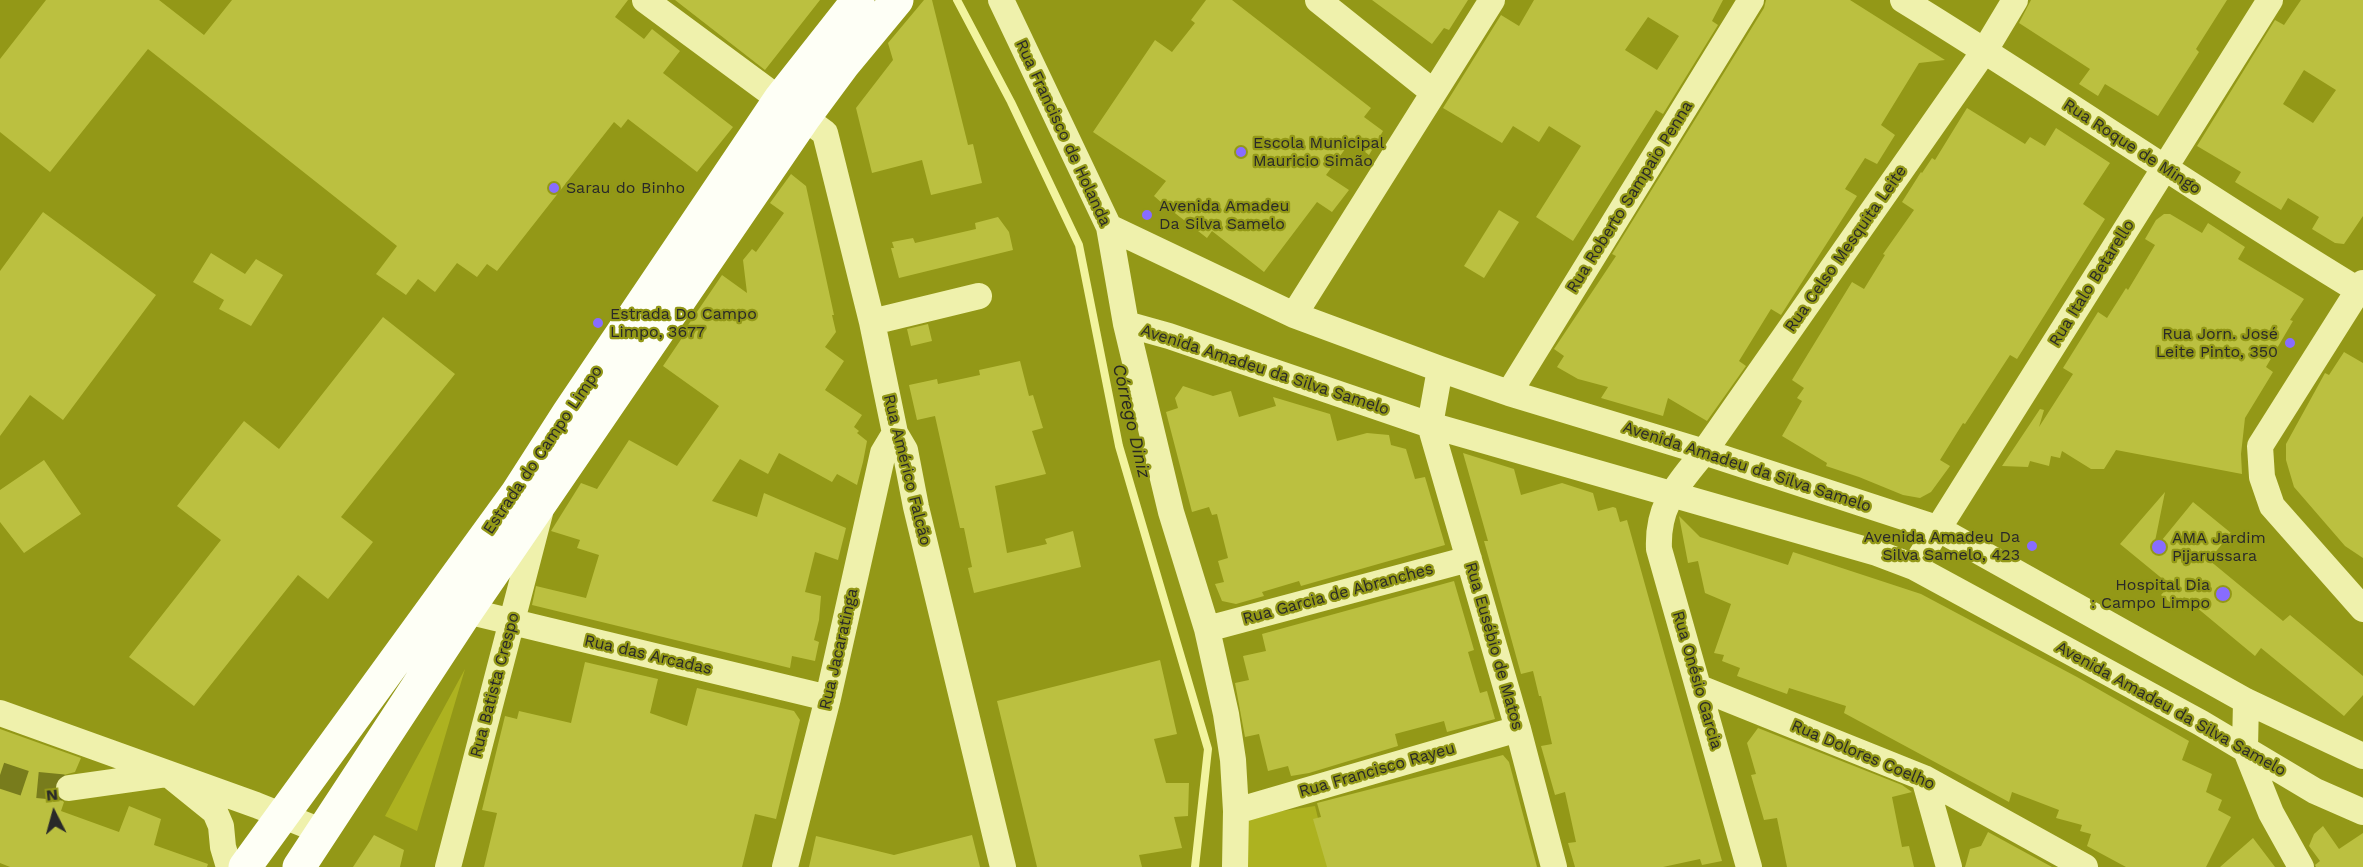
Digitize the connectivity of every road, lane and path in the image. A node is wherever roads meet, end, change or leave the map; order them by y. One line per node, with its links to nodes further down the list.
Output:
1 (645, 0): 13 (street, Rua Américo Falcão)
2 (858, 0): 13 (main road, Estrada do Campo Limpo)
3 (897, 0): 13 (main road, Estrada do Campo Limpo)
4 (1001, 0): 15 (street, Rua Francisco de Holanda)
5 (1318, 0): 12 (street)
6 (1492, 0): 12 (street)
7 (1751, 0): 22 (street, Rua Roberto Sampaio Penna)
8 (1902, 0): 11 (street, Rua Roque de Mingo)
9 (2015, 0): 11 (street, Rua Celso Mesquita Leite)
10 (2270, 0): 14 (street, Rua Italo Betarello)
11 (1985, 50): 14 (street, Rua Roque de Mingo); 25 (street, Rua Celso Mesquita Leite)
12 (1433, 92): 18 (street)
13 (792, 109): 19 (street, Rua Américo Falcão); 27 (main road, Estrada do Campo Limpo); 47 (main road, Estrada do Campo Limpo)
14 (2164, 168): 16 (street, Rua Roque de Mingo); 28 (street, Rua Italo Betarello)
15 (1109, 227): 18 (street, Avenida Amadeu da Silva Samelo); 20 (street, Rua Francisco de Holanda)
16 (2362, 289): 31 (street)
17 (979, 296): 19 (street)
18 (1294, 315): 21 (street, Avenida Amadeu da Silva Samelo)
19 (872, 322): 24 (street, Rua Américo Falcão)
20 (1126, 324): 23 (street, Avenida Amadeu da Silva Samelo); 34 (street, Rua Francisco de Holanda)
21 (1440, 369): 22 (street, Avenida Amadeu da Silva Samelo); 23 (street)
22 (1509, 393): 25 (street, Avenida Amadeu da Silva Samelo)
23 (1430, 425): 26 (street, Avenida Amadeu da Silva Samelo); 29 (street, Rua Eusébio de Matos)
24 (895, 433): 36 (street, Rua Jacaratinga); 54 (street, Rua Américo Falcão)
25 (1704, 452): 26 (street, Rua Celso Mesquita Leite); 28 (street, Avenida Amadeu da Silva Samelo)
26 (1671, 493): 30 (street, Avenida Amadeu da Silva Samelo); 35 (street, Rua Onésio Garcia)
27 (543, 502): 32 (main road, Estrada do Campo Limpo); 33 (street, Rua Batista Crespo)
28 (1937, 528): 30 (street, Rua Italo Betarello); 37 (street, Avenida Amadeu da Silva Samelo)
29 (1469, 559): 34 (street, Rua Garcia de Abranches); 39 (street, Rua Eusébio de Matos)
30 (1914, 567): 40 (street, Avenida Amadeu da Silva Samelo)
31 (2363, 609)
32 (467, 611): 33 (street, Rua das Arcadas); 48 (main road, Estrada do Campo Limpo)
33 (511, 620): 36 (street, Rua das Arcadas); 52 (street, Rua Batista Crespo)
34 (1207, 629): 45 (street, Rua Francisco de Holanda)
35 (1700, 688): 43 (street, Rua Dolores Coelho); 57 (street, Rua Onésio Garcia)
36 (828, 699): 53 (street, Rua Jacaratinga)
37 (2246, 701): 40 (street); 41 (street, Avenida Amadeu da Silva Samelo)
38 (0, 713): 42 (street)
39 (1518, 729): 45 (street, Rua Francisco Rayeu); 56 (street, Rua Eusébio de Matos)
40 (2246, 748): 46 (street, Avenida Amadeu da Silva Samelo); 60 (street)
41 (2363, 756)
42 (168, 774): 44 (street); 47 (street); 49 (street)
43 (1924, 778): 58 (street); 59 (street, Rua Dolores Coelho)
44 (69, 788)
45 (1236, 811): 55 (street, Rua Francisco de Holanda)
46 (2363, 812)
47 (282, 816): 48 (street); 50 (main road, Estrada do Campo Limpo)
48 (321, 831): 51 (main road, Estrada do Campo Limpo)
49 (229, 867)
50 (245, 867)
51 (299, 867)
52 (448, 867)
53 (785, 867)
54 (1003, 867)
55 (1235, 867)
56 (1554, 867)
57 (1749, 867)
58 (1948, 867)
59 (2085, 867)
60 (2301, 867)

